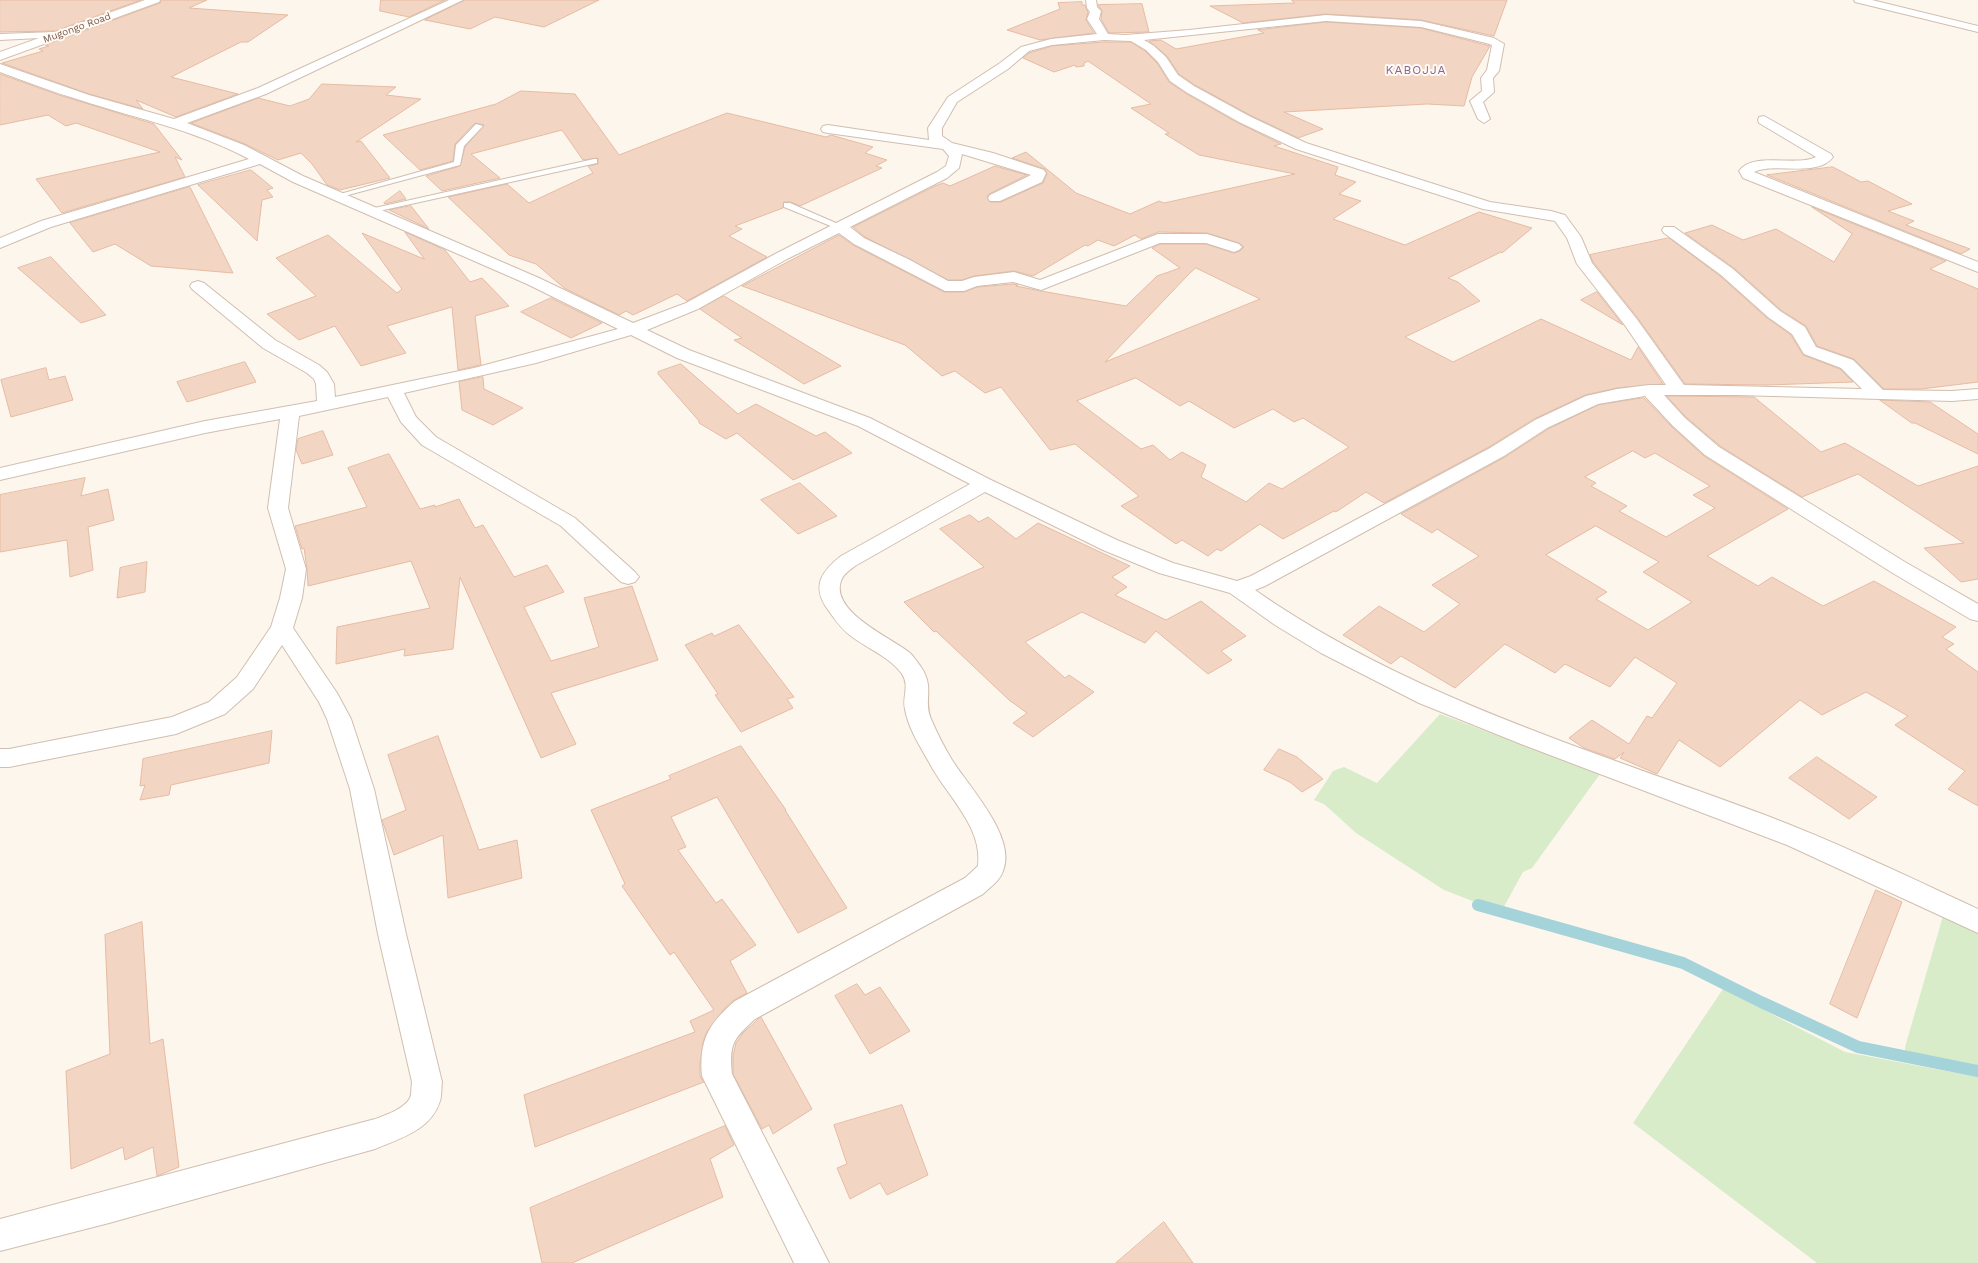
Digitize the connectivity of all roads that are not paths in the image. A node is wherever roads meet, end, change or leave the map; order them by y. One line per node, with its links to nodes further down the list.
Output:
1 (155, 0): 6 (street, Mugongo Road)
2 (458, 0): 14 (street)
3 (1091, 0): 8 (street)
4 (1859, 0): 5 (street)
5 (1978, 30)
6 (55, 35): 7 (street); 10 (street, Mugongo Road)
7 (0, 37)
8 (1104, 37): 9 (street); 17 (street)
9 (1136, 37): 12 (street); 33 (street)
10 (0, 56)
11 (0, 68): 14 (street)
12 (1484, 119)
13 (1764, 120): 28 (street)
14 (175, 123): 18 (street)
15 (479, 126): 20 (lane)
16 (828, 128): 17 (street)
17 (947, 146): 21 (street); 24 (street)
18 (262, 159): 20 (street); 26 (street)
19 (594, 161): 23 (lane)
20 (337, 196): 23 (street)
21 (995, 198)
22 (787, 205): 24 (lane)
23 (370, 211): 30 (street)
24 (841, 227): 27 (street); 30 (street)
25 (1669, 230): 35 (street)
26 (0, 243)
27 (1234, 247)
28 (1978, 267)
29 (198, 286): 36 (street)
30 (634, 329): 31 (street); 39 (street)
31 (394, 390): 36 (street); 40 (street)
32 (1649, 390): 33 (street); 41 (street); 42 (street)
33 (1679, 390): 35 (street)
34 (1978, 394): 35 (street)
35 (1878, 395)
36 (326, 404): 37 (street)
37 (290, 412): 38 (street); 43 (street)
38 (0, 474)
39 (984, 484): 41 (street); 47 (street)
40 (628, 577)
41 (1238, 588): 45 (street)
42 (1978, 614)
43 (282, 628): 44 (street); 46 (street)
44 (0, 758)
45 (1978, 922)
46 (0, 1235)
47 (812, 1263)

